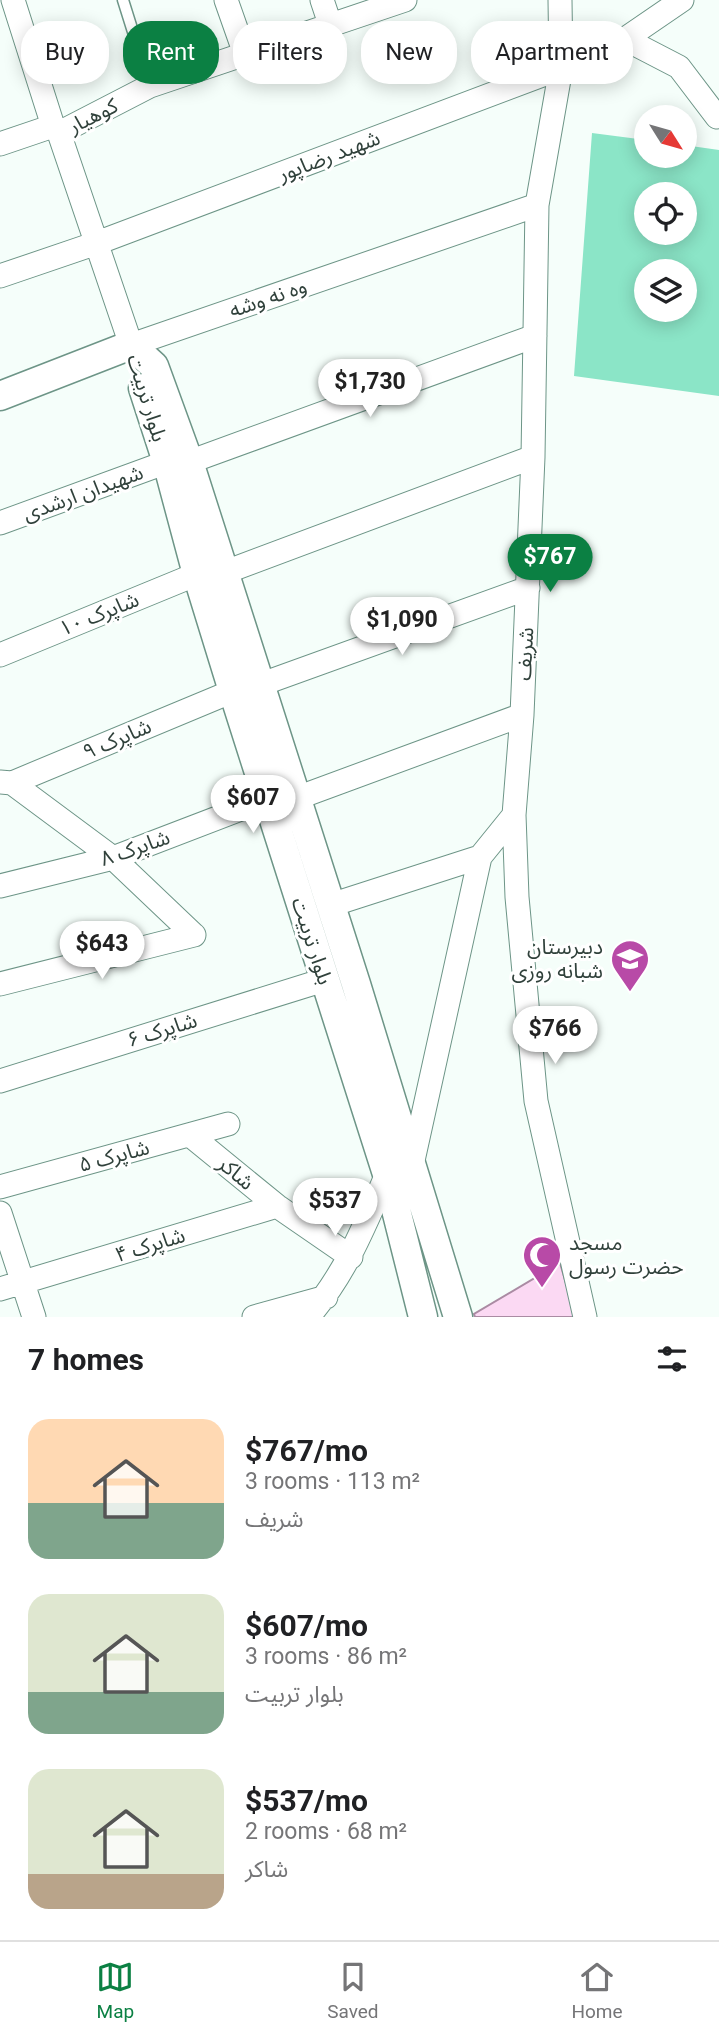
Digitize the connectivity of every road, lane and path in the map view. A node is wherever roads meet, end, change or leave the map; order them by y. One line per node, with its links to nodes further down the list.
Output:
1 (13, 0): 19 (street)
2 (123, 0): 17 (lane)
3 (226, 0): 8 (street)
4 (322, 0): 9 (street)
5 (405, 0): 10 (street, کوهیار)
6 (560, 0): 11 (street, شریف)
7 (682, 0): 12 (street, شهید رضاپور)
8 (233, 21)
9 (329, 21)
10 (339, 21)
11 (560, 21)
12 (633, 34)
13 (633, 43): 18 (street)
14 (233, 58): 17 (street, کوهیار)
15 (519, 84): 22 (street, شهید رضاپور)
16 (558, 84): 21 (street, شریف)
17 (150, 86): 19 (street, کوهیار)
18 (717, 117)
19 (56, 130): 20 (street, کوهیار); 22 (street)
20 (0, 144)
21 (537, 205): 24 (street, شریف); 25 (street, وه نه وشه)
22 (97, 243): 23 (street, شهید رضاپور); 25 (street)
23 (0, 276)
24 (535, 335): 27 (street, شریف); 28 (street, شهیدان ارشدی)
25 (131, 345): 26 (street, وه نه وشه); 28 (street, بلوار تربیت)
26 (0, 396)
27 (533, 457): 30 (street, شاپرک ۱۰); 31 (street, شریف)
28 (178, 462): 29 (street, شهیدان ارشدی); 30 (street, بلوار تربیت)
29 (0, 523)
30 (210, 573): 32 (street, شاپرک ۱۰); 33 (street, بلوار تربیت); 34 (street, بلوار تربیت)
31 (528, 588): 33 (street); 35 (street, شریف)
32 (0, 655)
33 (262, 684): 37 (street, بلوار تربیت)
34 (233, 691): 36 (street, شاپرک ۹); 38 (street, بلوار تربیت)
35 (522, 715): 37 (street); 39 (street, شریف)
36 (6, 783): 41 (street)
37 (297, 798): 43 (street, بلوار تربیت)
38 (267, 799): 41 (street, شاپرک ۸); 44 (street, بلوار تربیت)
39 (514, 815): 40 (street); 62 (street, شریف)
40 (480, 857): 43 (street); 49 (street)
41 (113, 858): 42 (street, شاپرک ۸); 45 (street)
42 (0, 886)
43 (331, 905): 49 (street, بلوار تربیت)
44 (324, 980): 46 (street, شاپرک ۶); 49 (street, بلوار تربیت)
45 (0, 984)
46 (0, 1081)
47 (228, 1124): 48 (street, شاپرک ۵)
48 (190, 1135): 50 (street, شاپرک ۵); 51 (street, شاکر)
49 (399, 1170): 53 (street); 57 (street, بلوار تربیت); 61 (street, بلوار تربیت)
50 (0, 1186)
51 (277, 1206): 53 (street, شاکر); 54 (street, شاپرک ۴)
52 (0, 1213): 54 (street)
53 (351, 1256): 56 (street)
54 (23, 1284): 55 (street, شاپرک ۴); 58 (street)
55 (0, 1289)
56 (326, 1297): 59 (street); 60 (street)
57 (419, 1315)
58 (34, 1317)
59 (254, 1317)
60 (308, 1317)
61 (458, 1317)
62 (585, 1317)

